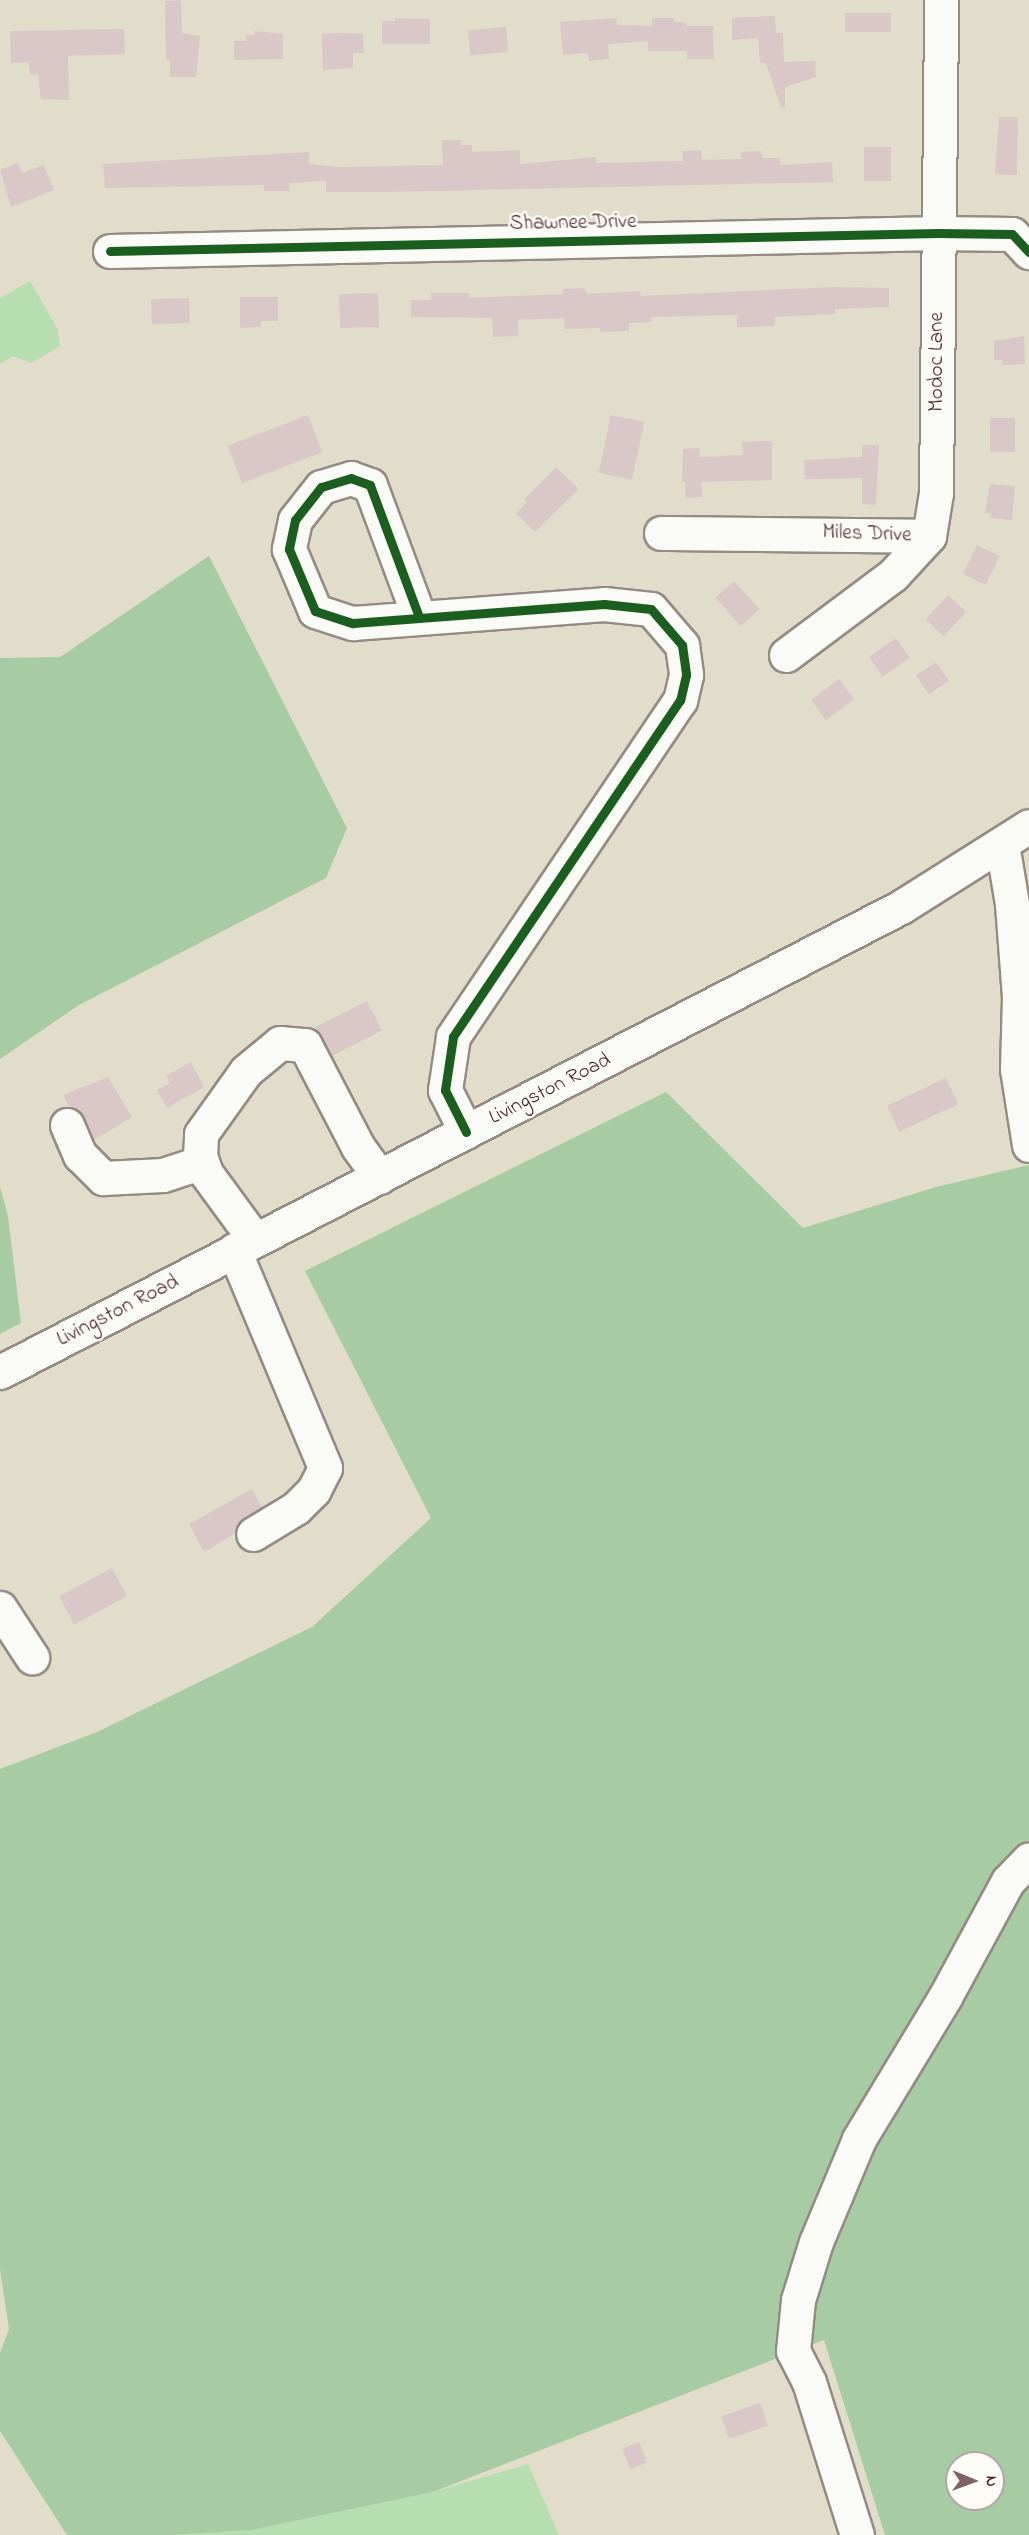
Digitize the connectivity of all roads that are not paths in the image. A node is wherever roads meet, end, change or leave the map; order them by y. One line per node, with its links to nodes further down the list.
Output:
1 (941, 0): 2 (street, Modoc Lane)
2 (938, 233): 3 (street, Shawnee Drive); 4 (street, Shawnee Drive); 6 (street, Modoc Lane)
3 (1023, 240)
4 (110, 250)
5 (661, 533): 6 (street, Miles Drive)
6 (929, 536): 8 (street)
7 (419, 617): 7 (street); 12 (street)
8 (786, 655)
9 (1029, 826): 10 (street, Livingston Road)
10 (1002, 844): 12 (street, Livingston Road); 13 (street)
11 (67, 1125): 14 (street)
12 (466, 1132): 15 (street, Livingston Road)
13 (1029, 1145)
14 (202, 1162): 15 (street); 16 (street)
15 (380, 1177): 16 (street, Livingston Road)
16 (245, 1245): 17 (street, Livingston Road); 18 (street)
17 (0, 1372)
18 (254, 1534)
19 (0, 1608): 20 (street)
20 (32, 1657)
21 (1029, 1859): 22 (street)
22 (857, 2535)

